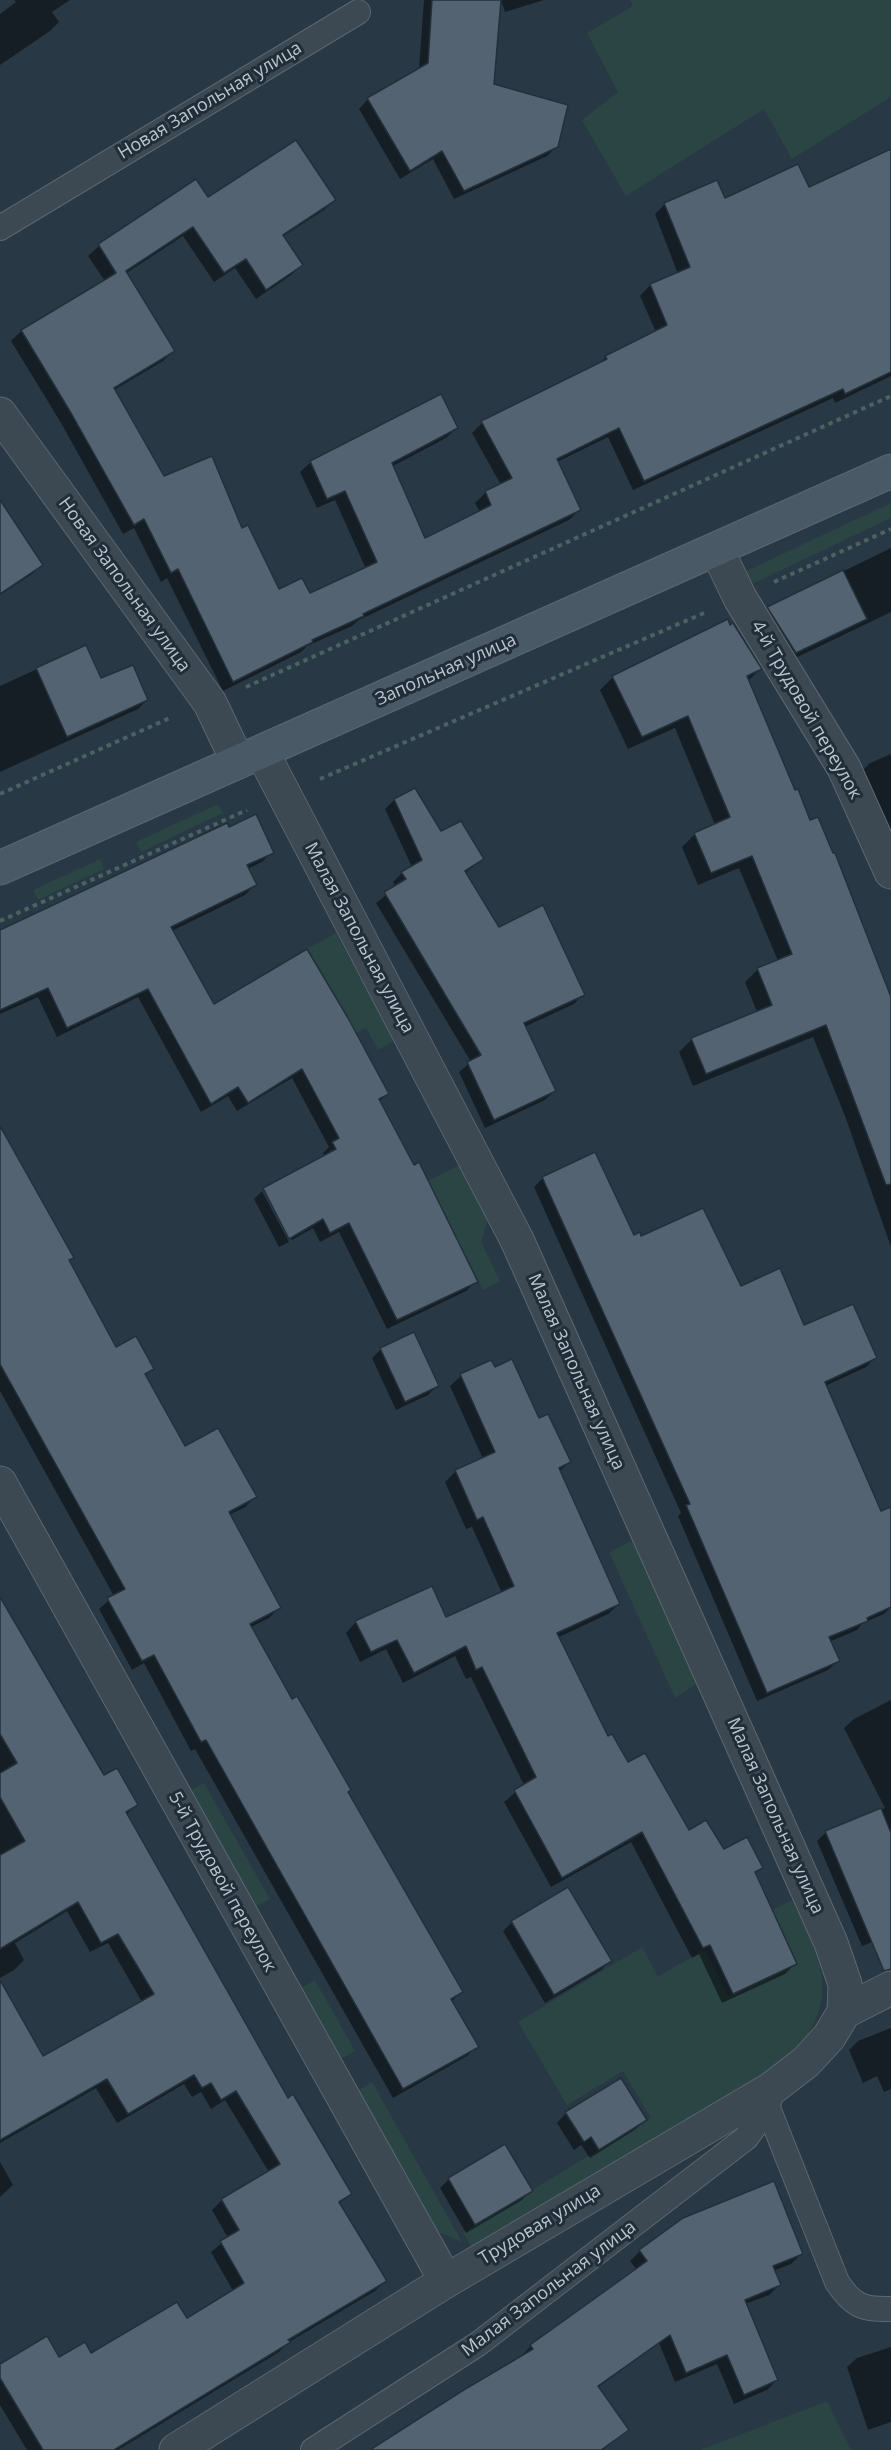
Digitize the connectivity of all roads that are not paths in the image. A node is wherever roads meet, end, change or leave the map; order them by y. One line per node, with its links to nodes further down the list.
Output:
1 (358, 12): 2 (lane, Новая Запольная улица)
2 (0, 228)
3 (0, 414): 6 (street, Новая Запольная улица)
4 (891, 471): 5 (main road, Запольная улица)
5 (717, 550): 6 (main road, Запольная улица); 8 (street, 4-й Трудовой переулок)
6 (250, 757): 7 (main road, Запольная улица); 11 (street, Малая Запольная улица)
7 (0, 868)
8 (891, 872)
9 (0, 1483): 13 (street, 5-й Трудовой переулок)
10 (891, 1988): 11 (street)
11 (844, 2012): 12 (street, Трудовая улица)
12 (769, 2098): 13 (street, Трудовая улица); 14 (lane); 16 (lane, Малая Запольная улица)
13 (446, 2281): 15 (street, Трудовая улица)
14 (891, 2309)
15 (176, 2450)
16 (314, 2450)

